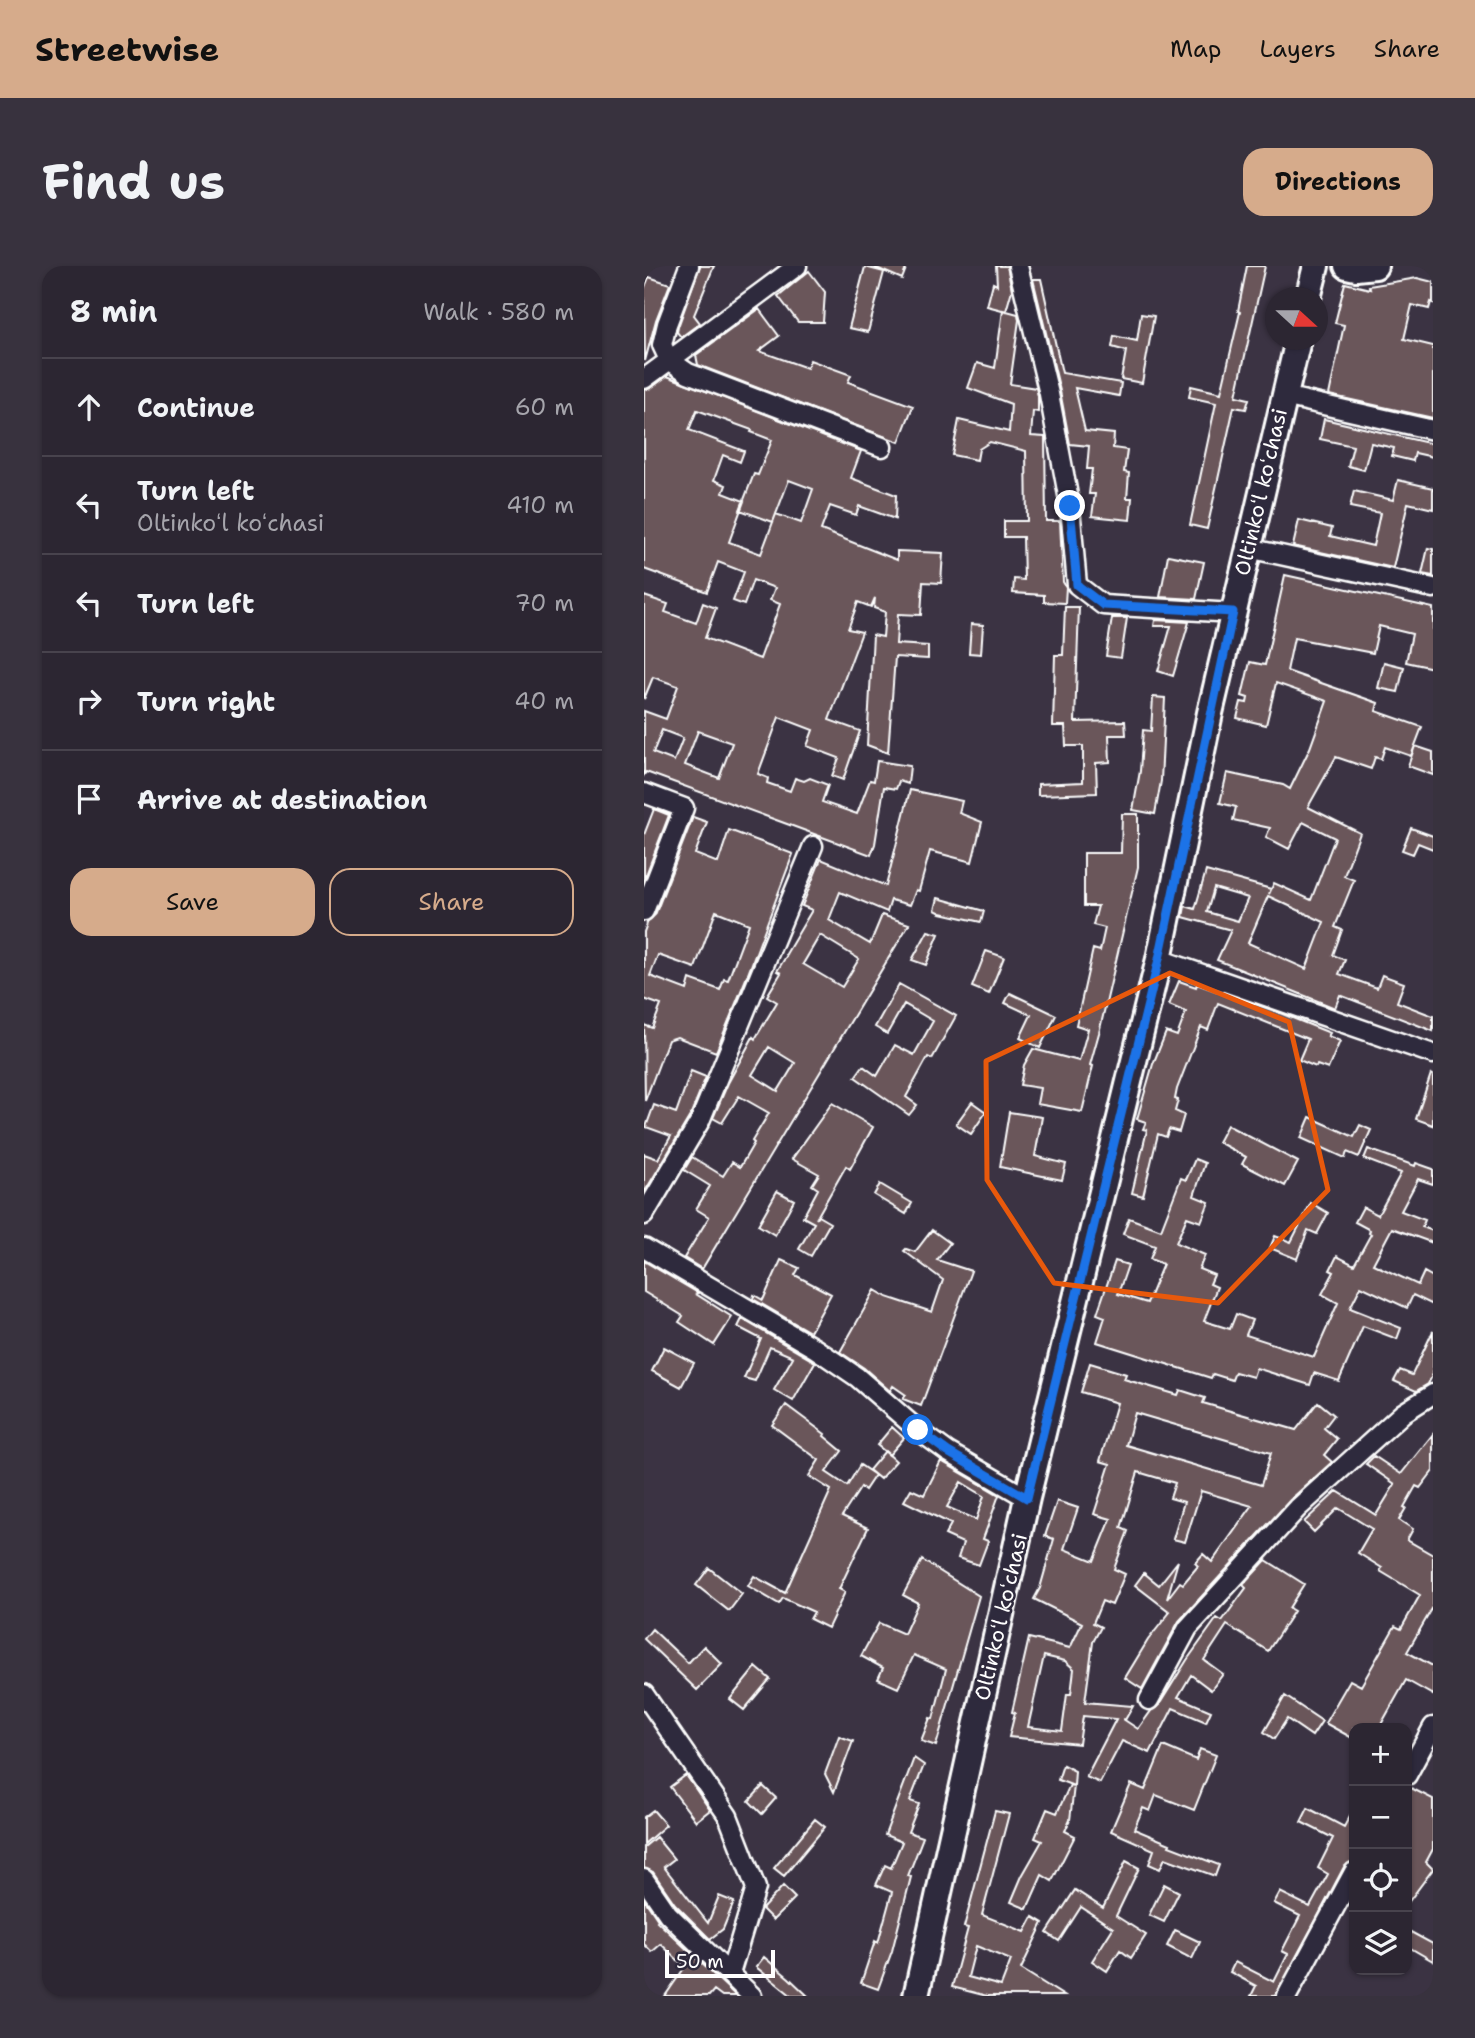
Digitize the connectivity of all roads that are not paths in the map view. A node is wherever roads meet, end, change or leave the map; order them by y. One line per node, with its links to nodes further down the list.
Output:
1 (689, 266): 9 (street)
2 (797, 266): 9 (street)
3 (1018, 266): 16 (street)
4 (1316, 266): 7 (main road)
5 (1347, 266): 6 (main road)
6 (1376, 266)
7 (1311, 287)
8 (1296, 350): 11 (main road, Oltinkoʻl koʻchasi)
9 (669, 360): 10 (street); 13 (street)
10 (644, 379)
11 (1284, 396): 12 (street); 14 (main road, Oltinkoʻl koʻchasi)
12 (1433, 430)
13 (883, 447)
14 (1248, 548): 15 (street); 16 (main road, Oltinkoʻl koʻchasi)
15 (1433, 588)
16 (1233, 612): 20 (main road, Oltinkoʻl koʻchasi)
17 (644, 793): 19 (street)
18 (813, 846): 22 (street)
19 (644, 911)
20 (1159, 959): 21 (street); 25 (main road, Oltinkoʻl koʻchasi)
21 (1433, 1054)
22 (644, 1215)
23 (644, 1248): 25 (street)
24 (1433, 1394): 27 (street)
25 (1027, 1498): 34 (main road, Oltinkoʻl koʻchasi)
26 (644, 1694): 32 (street)
27 (1149, 1700)
28 (1433, 1727): 29 (street)
29 (1412, 1766)
30 (644, 1879): 32 (street)
31 (1349, 1881): 35 (street)
32 (730, 1974): 33 (street)
33 (752, 1996)
34 (916, 1996)
35 (1287, 1996)

